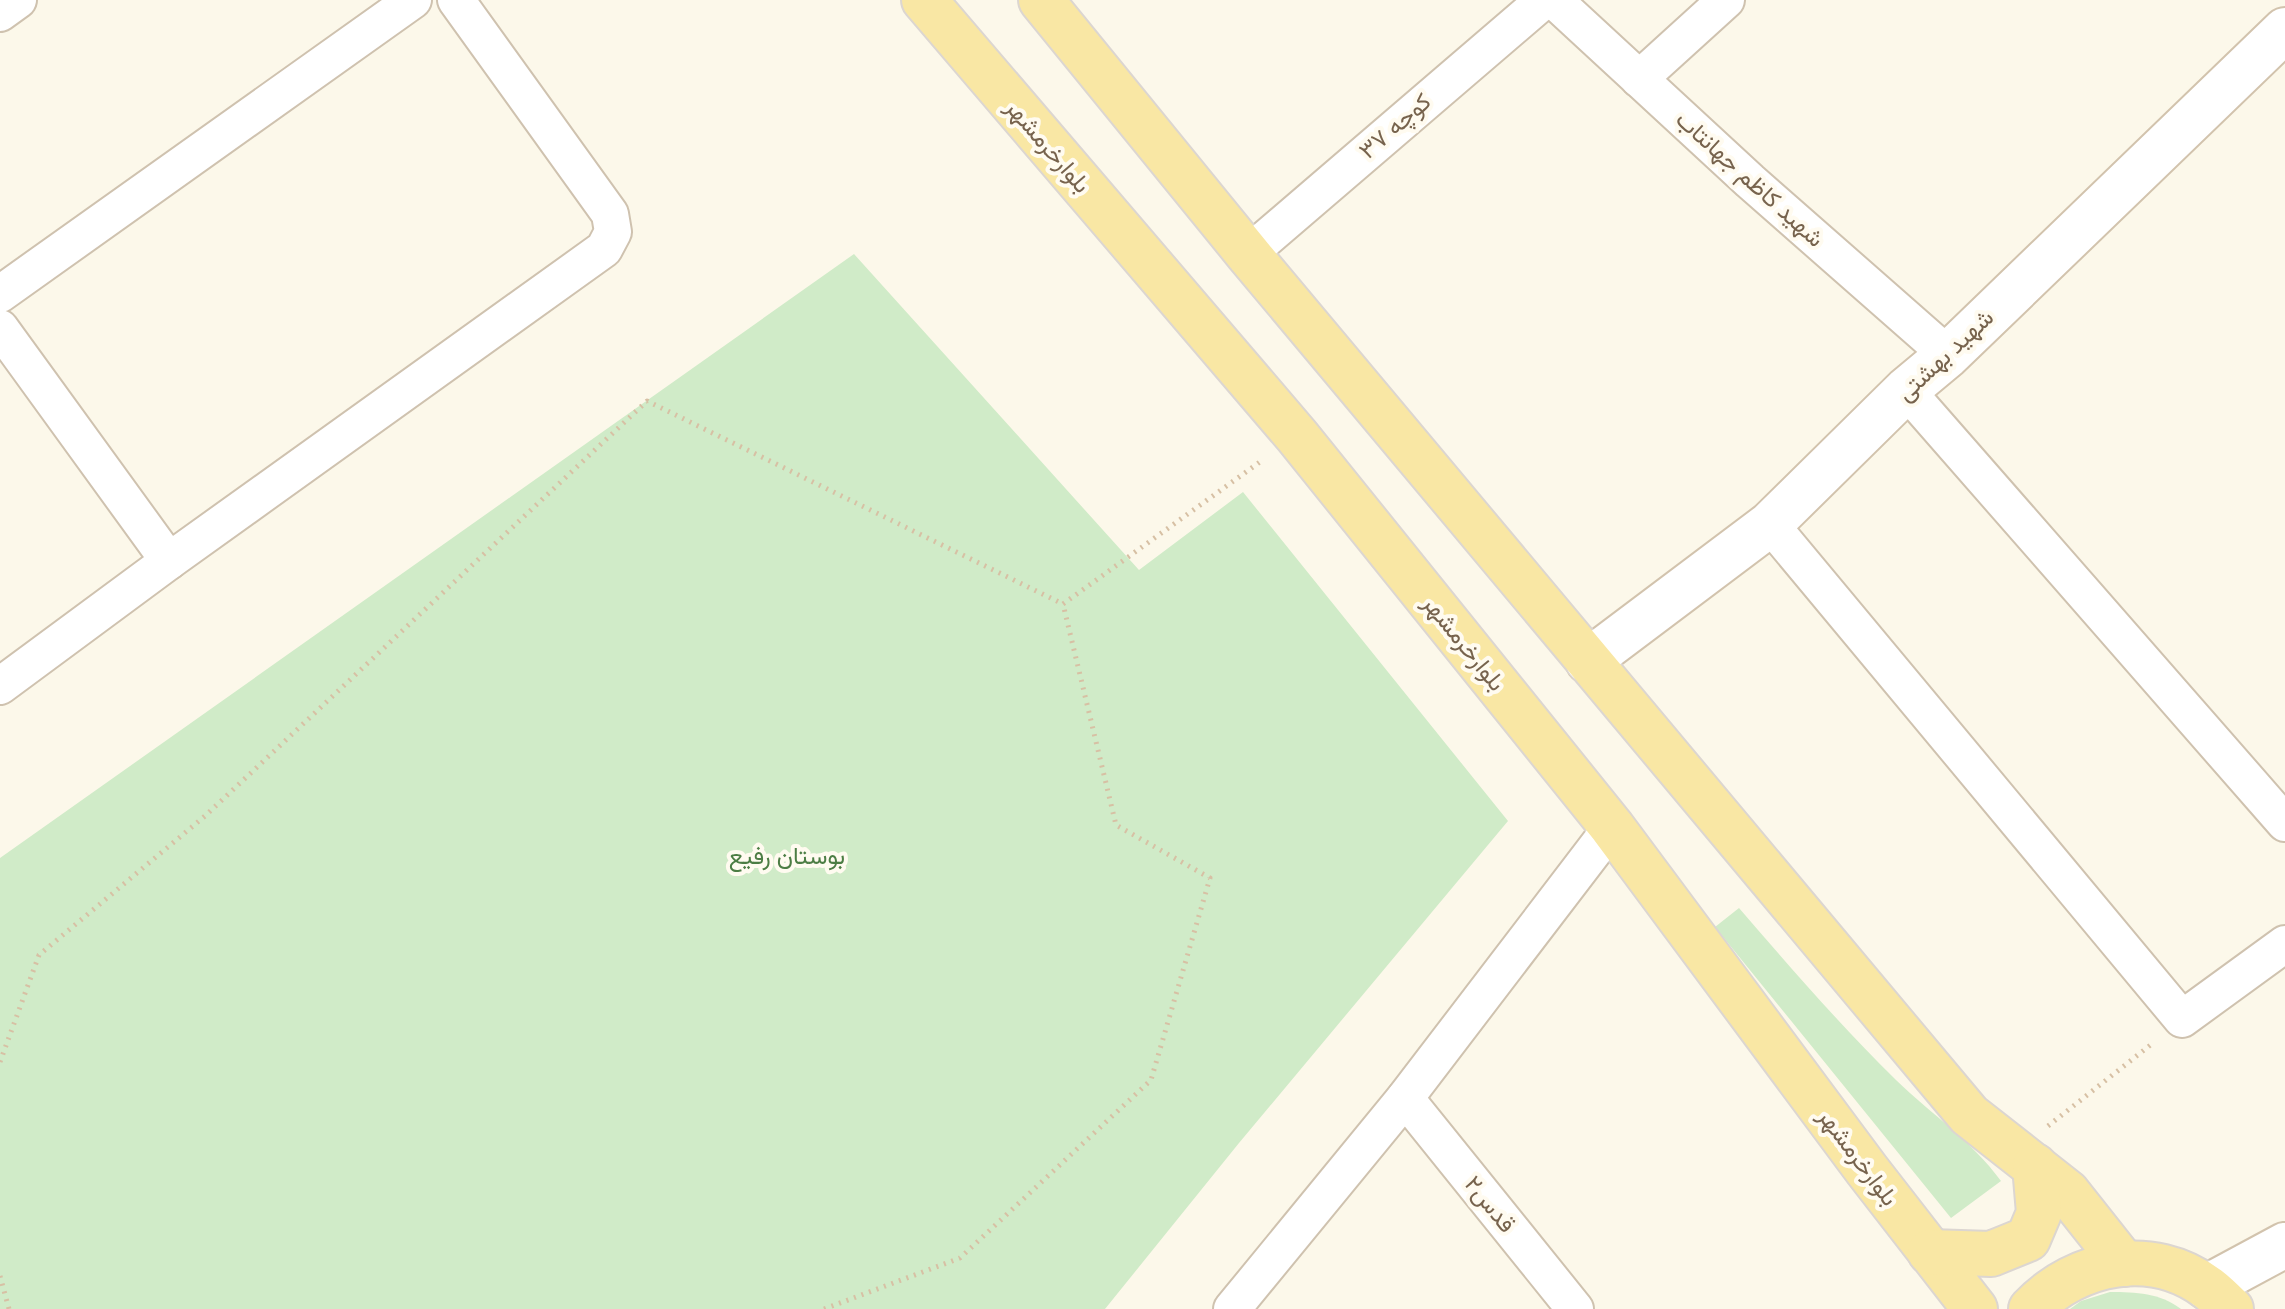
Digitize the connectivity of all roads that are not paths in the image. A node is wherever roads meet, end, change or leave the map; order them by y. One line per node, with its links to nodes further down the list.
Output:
1 (18, 0): 9 (street)
2 (413, 0): 13 (street)
3 (456, 0): 18 (street)
4 (924, 0): 22 (main road, بلوارخرمشهر)
5 (1041, 0): 12 (main road)
6 (1544, 0): 12 (street, کوچه ۳۷)
7 (1554, 0): 11 (street, شهید کاظم جهانتاب)
8 (1726, 0): 11 (street)
9 (0, 13)
10 (2285, 30): 15 (street, شهید بهشتی)
11 (1639, 79): 15 (street, شهید کاظم جهانتاب)
12 (1248, 254): 19 (main road)
13 (0, 294)
14 (0, 328): 18 (street)
15 (1948, 355): 16 (street, شهید بهشتی)
16 (1906, 390): 17 (street, شهید بهشتی); 21 (street)
17 (1770, 524): 19 (street, شهید بهشتی); 23 (street)
18 (169, 561): 20 (street)
19 (1588, 661): 25 (main road)
20 (0, 686)
21 (2285, 823)
22 (1612, 827): 24 (street); 27 (main road, بلوارخرمشهر)
23 (2285, 944)
24 (1405, 1098): 30 (street); 31 (street, قدس۲)
25 (2026, 1159): 27 (main road); 28 (main road)
26 (2285, 1245): 29 (street)
27 (1930, 1252): 32 (main road, بلوارخرمشهر)
28 (2124, 1264): 29 (main road); 33 (main road)
29 (2219, 1298)
30 (1232, 1309)
31 (1575, 1309)
32 (1975, 1309)
33 (2031, 1309)

